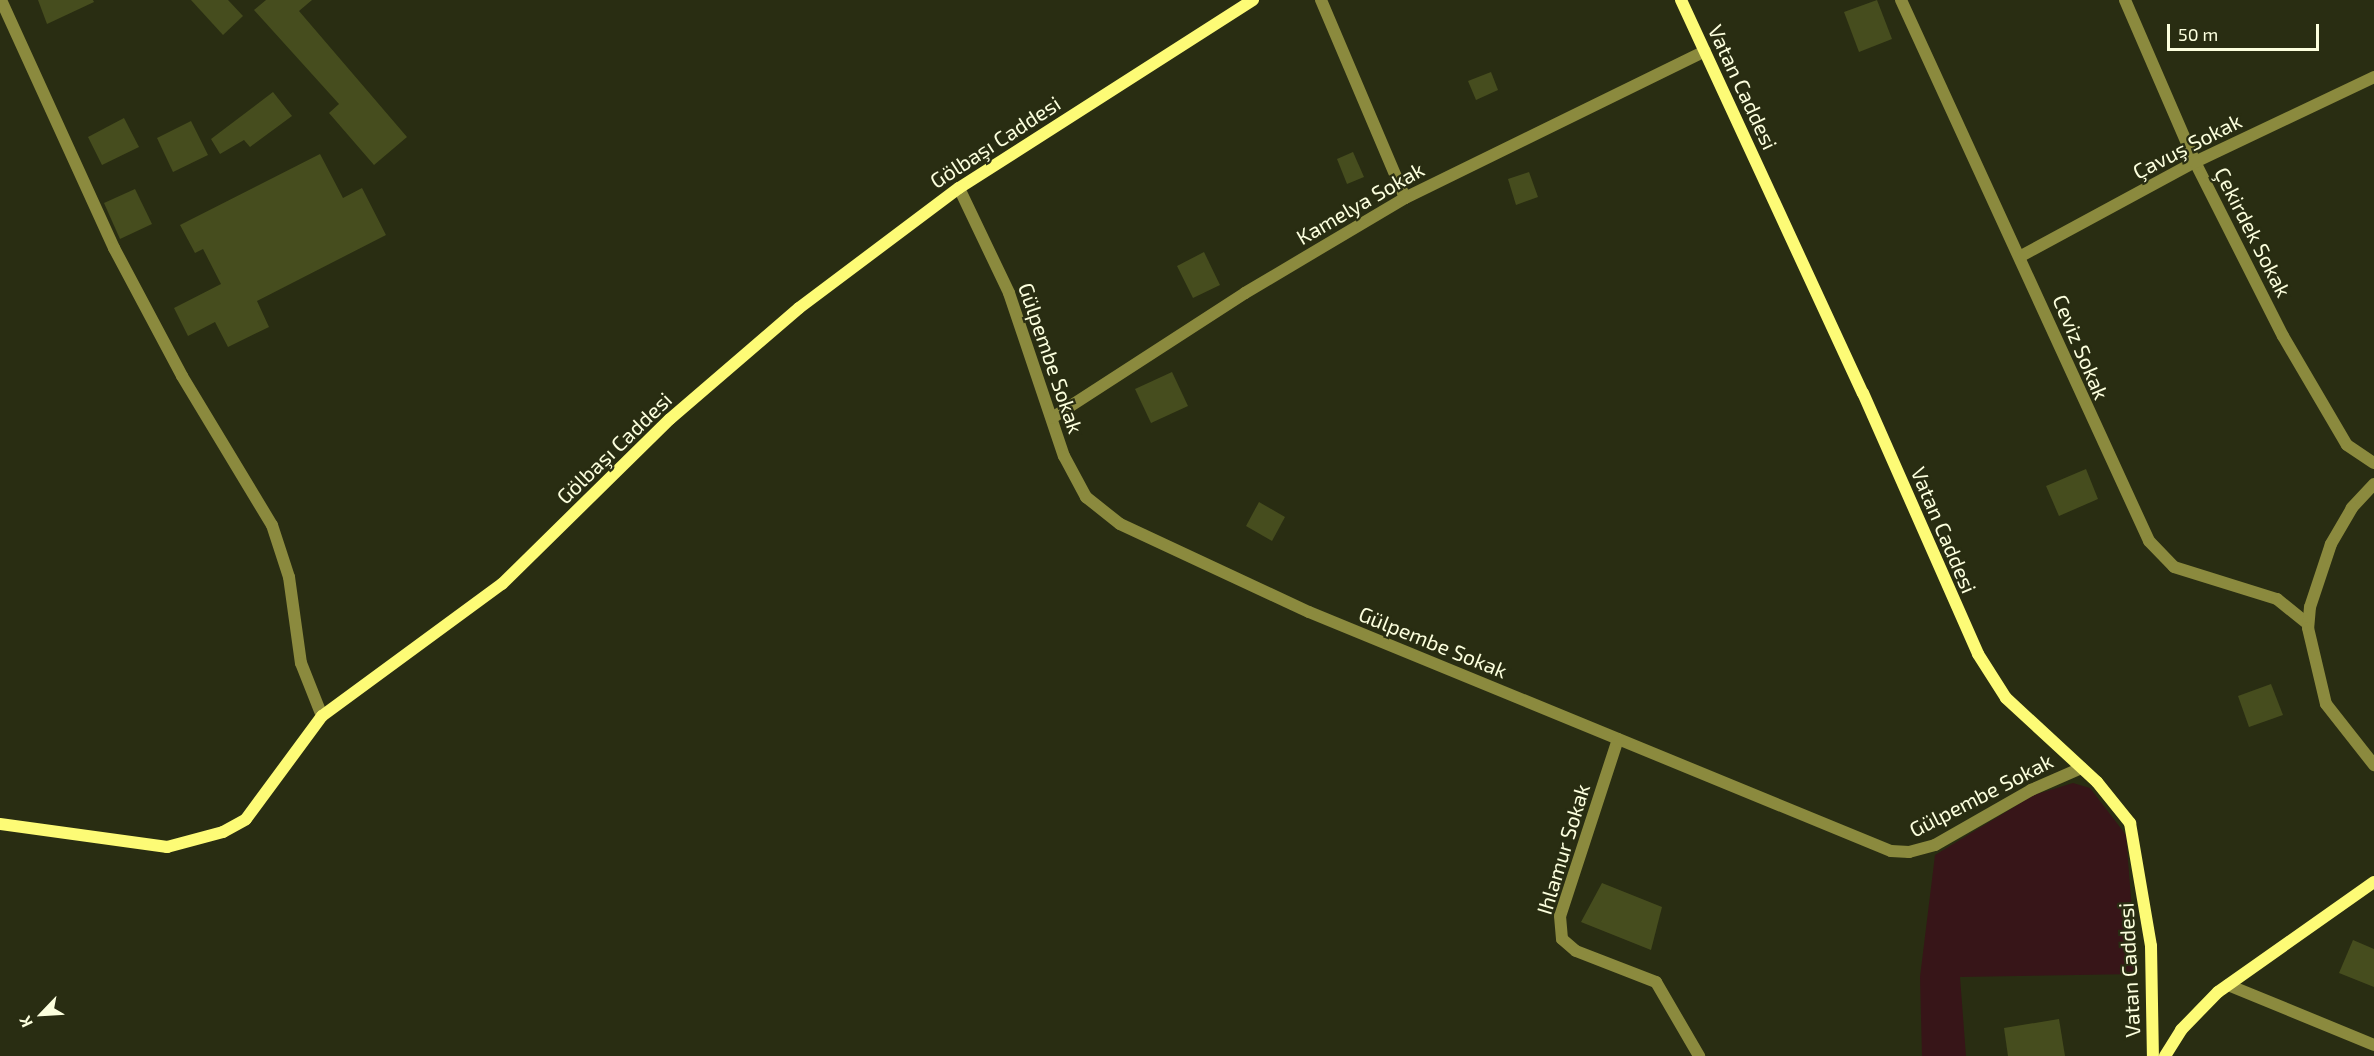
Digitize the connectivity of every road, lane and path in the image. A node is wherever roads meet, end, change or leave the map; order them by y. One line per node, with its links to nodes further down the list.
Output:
1 (1, 0): 17 (street)
2 (1253, 0): 10 (street, Gölbaşı Caddesi)
3 (1321, 0): 11 (street)
4 (1681, 0): 7 (street, Vatan Caddesi)
5 (1901, 0): 12 (street, Ceviz Sokak)
6 (2125, 0): 9 (street, Çekirdek Sokak)
7 (1705, 51): 11 (street, Kamelya Sokak); 20 (street, Vatan Caddesi)
8 (2374, 77): 9 (street, Çavuş Sokak)
9 (2196, 162): 12 (street, Çavuş Sokak); 14 (street, Çekirdek Sokak)
10 (958, 188): 13 (street, Gülpembe Sokak); 17 (street, Gölbaşı Caddesi)
11 (1405, 198): 13 (street, Kamelya Sokak)
12 (2021, 256): 16 (street, Ceviz Sokak)
13 (1052, 418): 18 (street, Gülpembe Sokak)
14 (2374, 463)
15 (2374, 484): 16 (street)
16 (2308, 624): 19 (street)
17 (322, 716): 21 (street, Gölbaşı Caddesi)
18 (1618, 739): 20 (street, Gülpembe Sokak); 25 (street, Ihlamur Sokak)
19 (2374, 765)
20 (2081, 768): 26 (street, Vatan Caddesi)
21 (0, 824)
22 (2374, 882): 23 (street)
23 (2228, 985): 24 (street); 27 (street)
24 (2374, 1045)
25 (1699, 1056)
26 (2153, 1056)
27 (2165, 1056)

